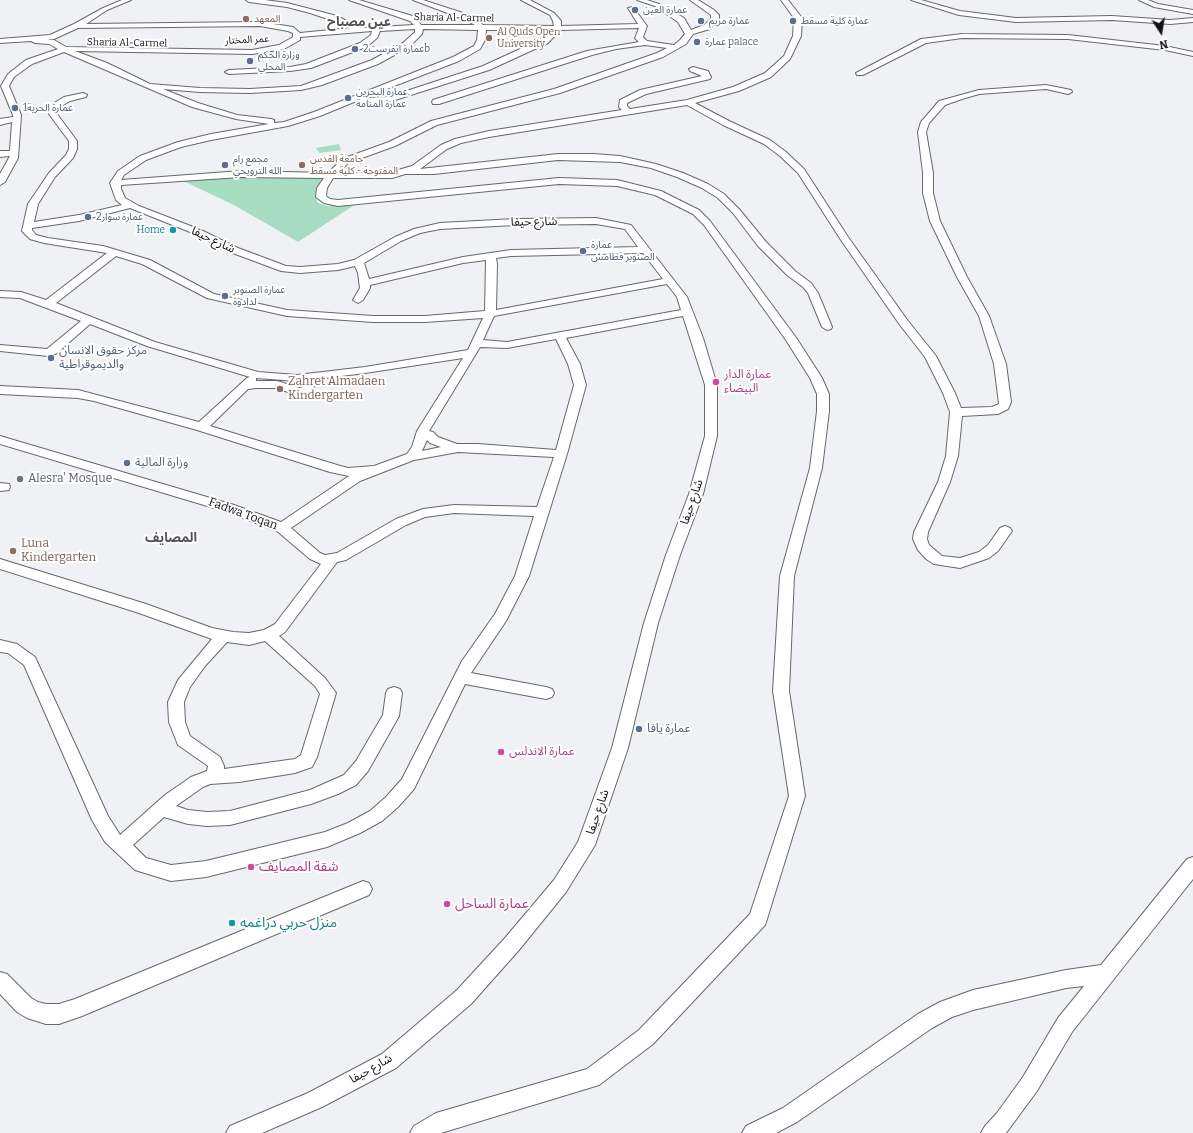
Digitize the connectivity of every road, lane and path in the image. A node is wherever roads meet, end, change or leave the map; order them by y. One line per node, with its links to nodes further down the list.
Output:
1 (128, 0): 11 (street)
2 (250, 0): 26 (street)
3 (352, 0): 21 (street)
4 (416, 0): 25 (street)
5 (524, 0): 23 (street)
6 (640, 0): 27 (street)
7 (693, 0): 27 (street)
8 (784, 0): 49 (street)
9 (914, 0): 15 (street)
10 (1137, 0): 12 (street)
11 (121, 2): 20 (street)
12 (1144, 2): 14 (street)
13 (631, 8): 19 (street)
14 (1193, 12)
15 (959, 13): 17 (street); 18 (street)
16 (611, 19): 22 (street)
17 (1193, 20)
18 (953, 21)
19 (643, 26): 22 (street, Sharia Al-Carmel); 34 (street)
20 (76, 27): 28 (street, عمر المختار); 28 (street, Sharia Al-Carmel); 30 (street); 31 (street)
21 (419, 27): 24 (street, Sharia Al-Carmel); 25 (street, Sharia Al-Carmel); 43 (street)
22 (615, 27): 23 (street, Sharia Al-Carmel)
23 (558, 28): 25 (street, Sharia Al-Carmel); 47 (street)
24 (378, 29): 26 (street, Sharia Al-Carmel); 43 (street)
25 (482, 29): 47 (street)
26 (358, 30): 28 (street, Sharia Al-Carmel)
27 (688, 32): 35 (street)
28 (300, 35): 40 (street, Sharia Al-Carmel)
29 (962, 35): 32 (street); 32 (street); 37 (street)
30 (46, 38): 31 (street); 33 (street)
31 (59, 40): 33 (street); 36 (street); 38 (street)
32 (924, 41): 42 (street)
33 (0, 42)
34 (645, 43): 35 (street); 48 (street)
35 (675, 47): 61 (street)
36 (64, 49): 38 (street); 39 (street); 40 (street, عمر المختار)
37 (1193, 53)
38 (50, 54): 39 (street, Sharia Al-Carmel); 51 (street)
39 (79, 54): 40 (street, Sharia Al-Carmel); 44 (street)
40 (227, 54)
41 (693, 69): 50 (street)
42 (860, 73)
43 (226, 79): 44 (street)
44 (150, 86): 53 (street)
45 (1068, 92): 89 (street)
46 (83, 95): 68 (street)
47 (350, 102): 53 (street)
48 (436, 102)
49 (688, 102): 50 (street); 89 (street)
50 (628, 112): 57 (street)
51 (17, 120): 52 (street); 54 (street)
52 (0, 122)
53 (285, 124): 56 (street)
54 (14, 153): 55 (street); 63 (street)
55 (0, 154)
56 (152, 155): 58 (street); 65 (street)
57 (423, 162): 59 (street); 60 (street)
58 (132, 172): 62 (street); 64 (street)
59 (401, 173): 60 (street); 81 (street)
60 (358, 174): 61 (street); 61 (street)
61 (329, 175): 62 (street); 118 (street)
62 (159, 180): 64 (street); 66 (street)
63 (0, 182)
64 (127, 182): 65 (street); 66 (street)
65 (115, 183): 67 (street, شارع حيفا)
66 (125, 192): 67 (street)
67 (131, 205): 68 (street); 72 (street, شارع حيفا)
68 (28, 226): 70 (street)
69 (645, 250): 71 (street); 72 (street, شارع حيفا); 73 (street, شارع حيفا)
70 (114, 253): 77 (street); 79 (street)
71 (490, 256): 74 (street); 79 (street)
72 (358, 262): 74 (street)
73 (669, 281): 78 (street, شارع حيفا); 79 (street)
74 (365, 282): 76 (street)
75 (0, 294): 77 (street)
76 (358, 300)
77 (48, 304): 80 (street)
78 (687, 312): 82 (street); 117 (street, شارع حيفا)
79 (490, 314): 84 (street)
80 (89, 320): 83 (street); 85 (street)
81 (827, 327)
82 (559, 335): 84 (street); 94 (street)
83 (0, 348)
84 (474, 349): 86 (street); 91 (street)
85 (257, 375): 86 (street); 87 (street)
86 (311, 376): 87 (street)
87 (245, 386): 90 (street)
88 (0, 390): 90 (street)
89 (956, 412): 101 (street)
90 (202, 427): 96 (street)
91 (428, 430): 93 (street); 95 (street)
92 (0, 440): 100 (street, Fadwa Toqan)
93 (458, 448): 94 (street); 95 (street)
94 (560, 454): 99 (street)
95 (416, 456): 97 (street)
96 (326, 466): 97 (street); 98 (street)
97 (379, 470): 98 (street)
98 (342, 487): 100 (street)
99 (543, 512): 102 (street); 107 (street)
100 (282, 528): 102 (street, Fadwa Toqan)
101 (1005, 531)
102 (332, 560): 105 (street)
103 (0, 564): 104 (street)
104 (224, 636): 105 (street); 110 (street)
105 (268, 636): 110 (street)
106 (0, 646): 112 (street)
107 (461, 677): 109 (street); 112 (street)
108 (394, 693): 111 (street)
109 (546, 693)
110 (214, 776): 111 (street)
111 (162, 809): 112 (street)
112 (120, 846)
113 (1193, 865): 115 (street)
114 (363, 889): 116 (street)
115 (1106, 974): 119 (street); 120 (street)
116 (0, 981)
117 (237, 1133)
118 (422, 1133)
119 (753, 1133)
120 (992, 1133)

